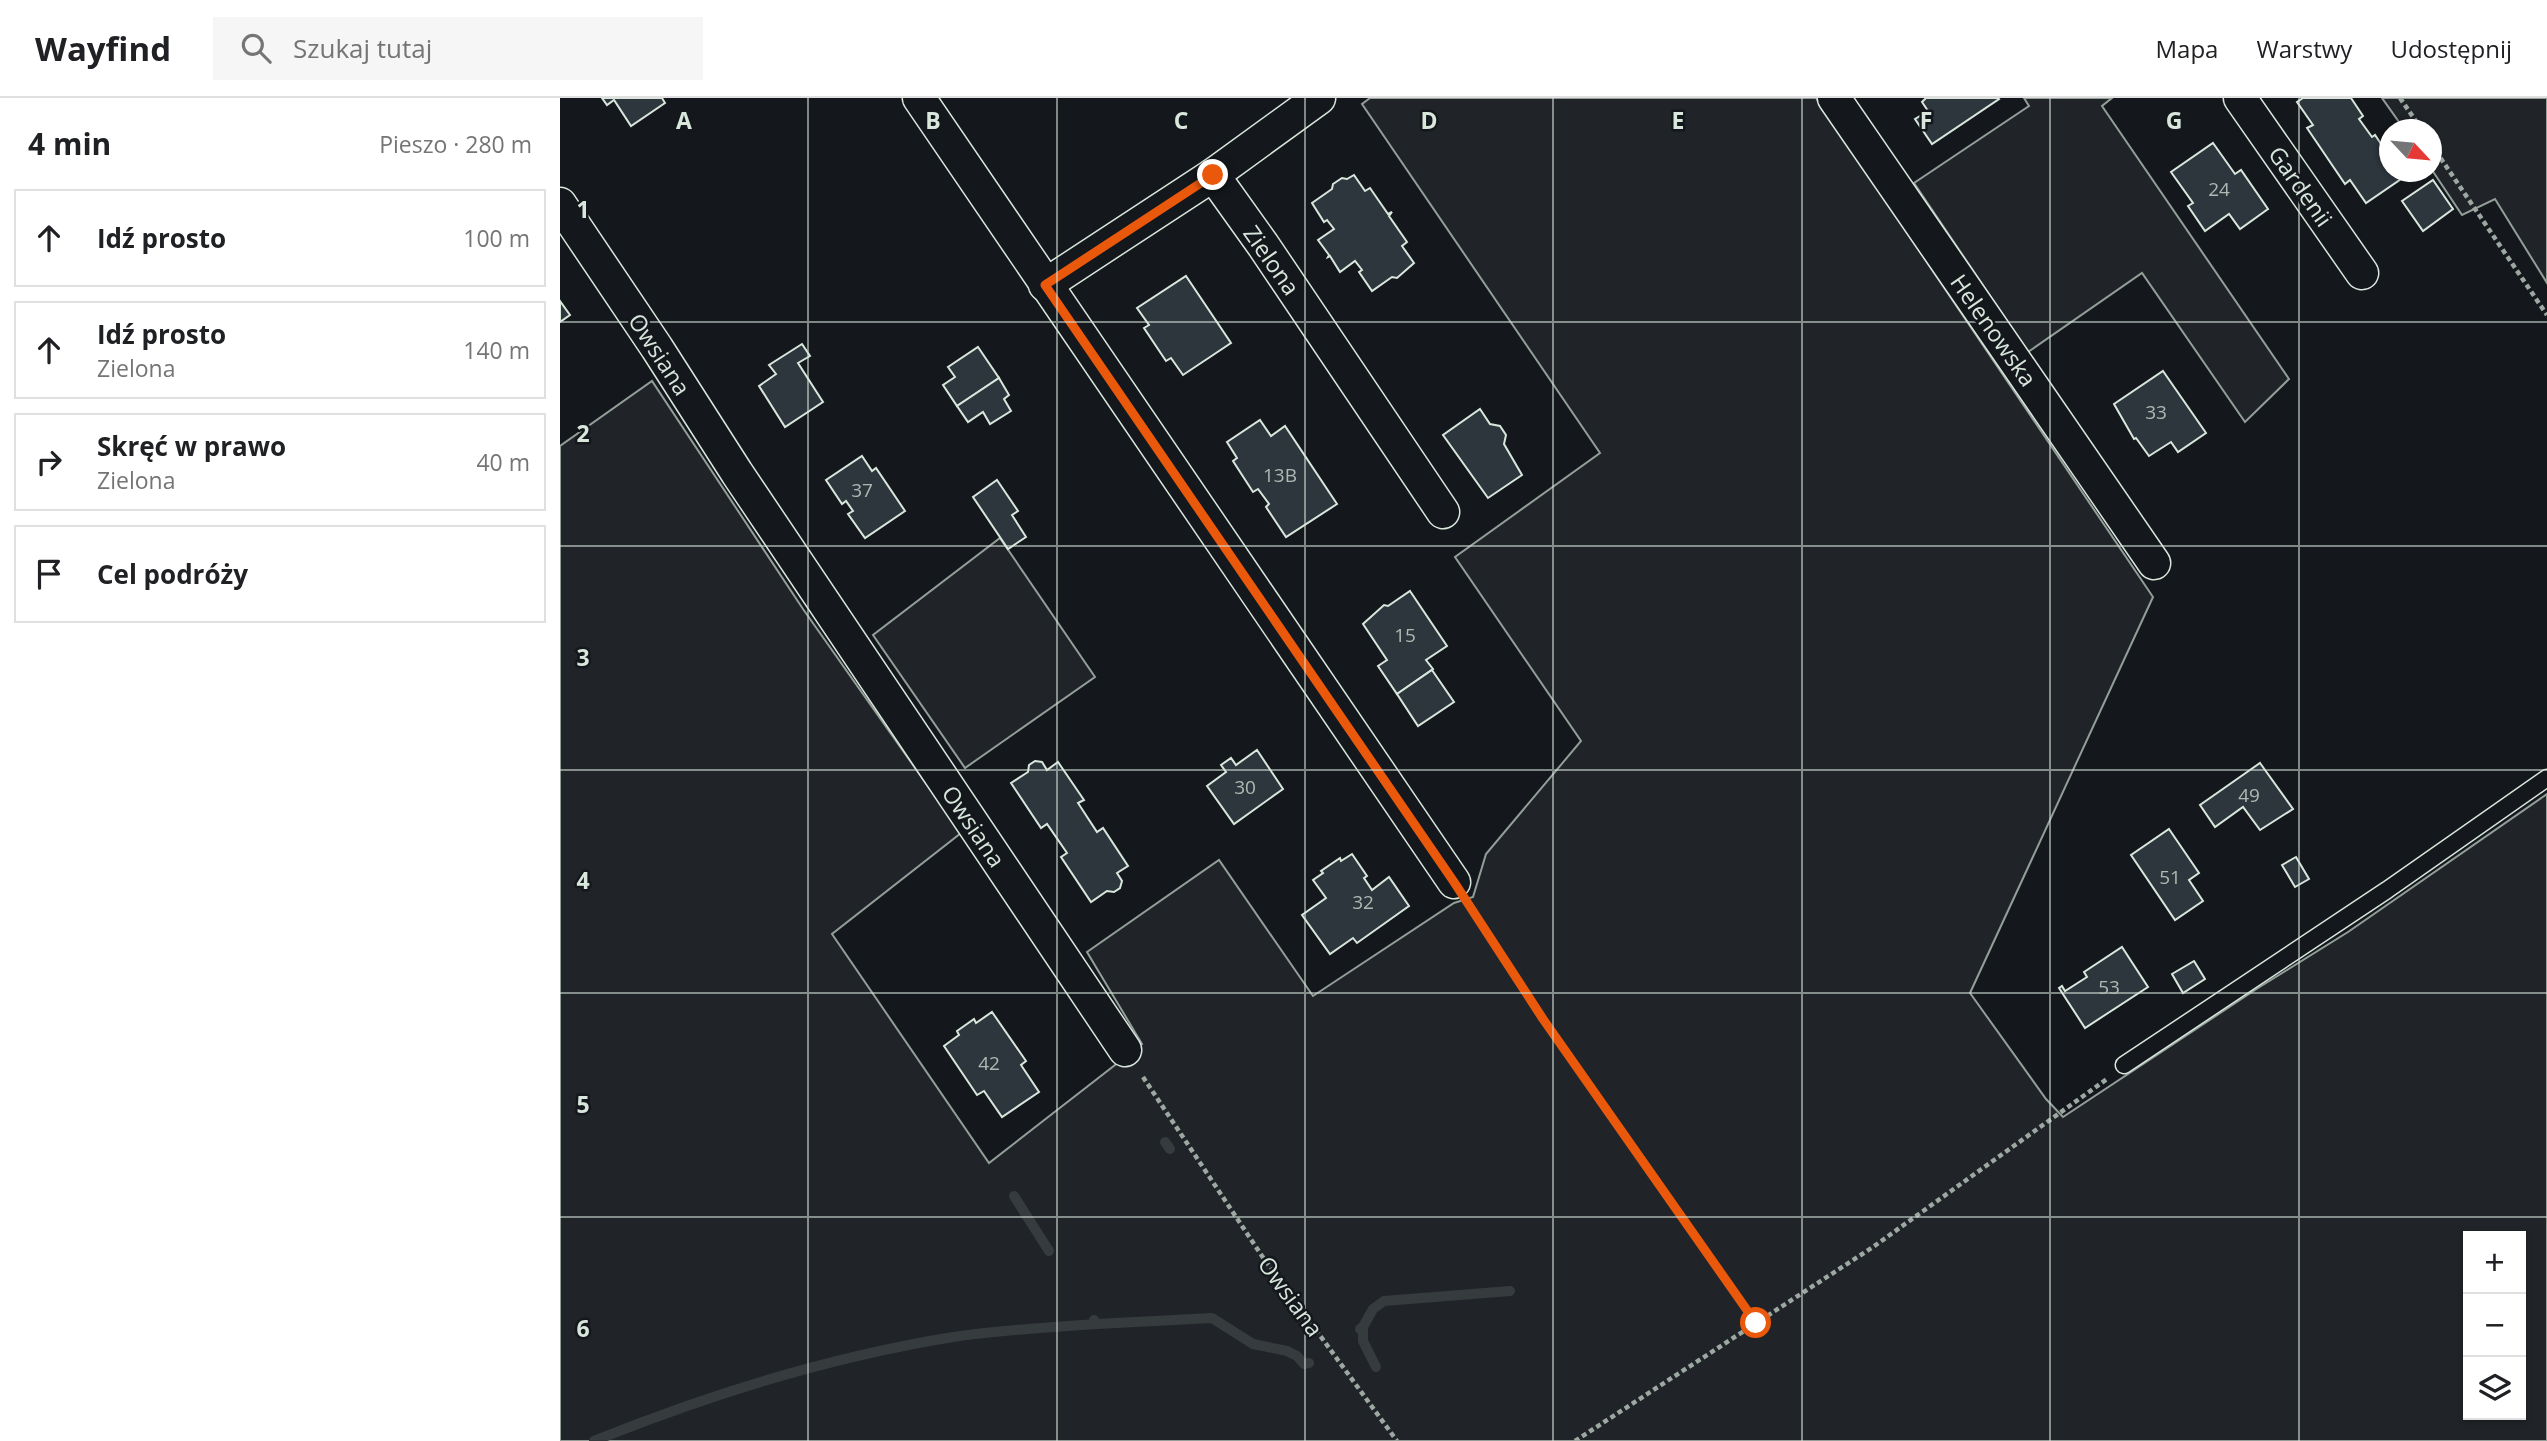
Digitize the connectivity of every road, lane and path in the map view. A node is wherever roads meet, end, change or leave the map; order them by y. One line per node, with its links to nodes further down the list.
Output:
1 (919, 98): 11 (street)
2 (1319, 98): 8 (street)
3 (1834, 98): 14 (street, Helenowska)
4 (2239, 98): 10 (street, Gardenii)
5 (2400, 98): 6 (path)
6 (2414, 119)
7 (2442, 160): 12 (path)
8 (1213, 175): 11 (street); 13 (street, Zielona)
9 (560, 204): 17 (street, Owsiana)
10 (2362, 273)
11 (1045, 285): 16 (street)
12 (2547, 315)
13 (1443, 512)
14 (2154, 563)
15 (2547, 778): 18 (lane)
16 (1454, 882): 19 (path)
17 (1125, 1050): 20 (path, Owsiana)
18 (2124, 1065): 19 (path)
19 (1756, 1323): 21 (path)
20 (1397, 1441)
21 (1575, 1441)

